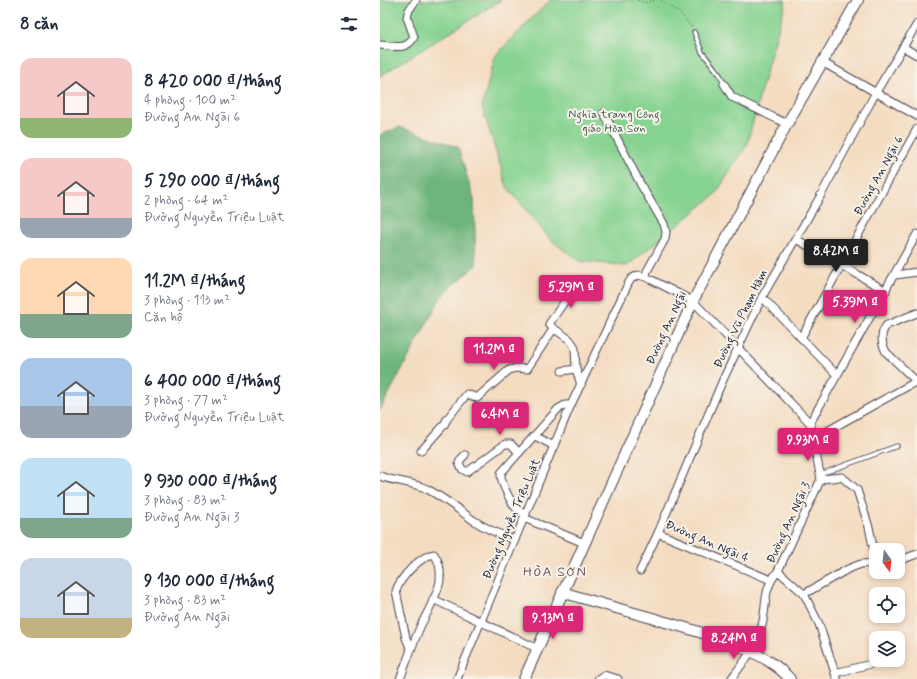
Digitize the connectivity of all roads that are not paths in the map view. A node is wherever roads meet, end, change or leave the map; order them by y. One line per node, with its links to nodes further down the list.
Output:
1 (416, 0): 5 (street)
2 (858, 0): 8 (main road, Đường An Ngãi)
3 (917, 24): 6 (street, Đường Vũ Phạm Hàm)
4 (694, 32): 9 (lane)
5 (380, 45)
6 (903, 47): 7 (street); 10 (street, Đường Vũ Phạm Hàm)
7 (917, 55)
8 (822, 62): 10 (street); 13 (main road, Đường An Ngãi)
9 (724, 84): 13 (street)
10 (876, 92): 12 (street); 16 (street, Đường Vũ Phạm Hàm)
11 (604, 113): 20 (street)
12 (917, 116)
13 (787, 124): 24 (main road, Đường An Ngãi)
14 (917, 129): 17 (street, Đường An Ngãi 6)
15 (917, 234): 19 (street)
16 (796, 239): 17 (street); 23 (street, Đường Vũ Phạm Hàm)
17 (842, 265): 22 (street); 27 (street, Đường An Ngãi 6)
18 (917, 272): 19 (street)
19 (895, 274): 22 (street)
20 (646, 277): 24 (street); 33 (street, Đường Nguyễn Triệu Luật)
21 (569, 290): 26 (street)
22 (886, 291): 31 (street)
23 (762, 296): 27 (street); 28 (street, Đường Vũ Phạm Hàm)
24 (693, 301): 28 (street); 48 (main road, Đường An Ngãi)
25 (917, 313): 32 (street)
26 (552, 331): 29 (street); 40 (street)
27 (802, 338): 31 (street)
28 (738, 348): 35 (street); 46 (street, Đường Vũ Phạm Hàm)
29 (576, 369): 30 (street); 33 (street)
30 (562, 371)
31 (837, 375): 35 (street)
32 (917, 381): 37 (street)
33 (581, 385): 34 (street, Đường Nguyễn Triệu Luật)
34 (572, 405): 36 (street); 38 (street, Đường Nguyễn Triệu Luật)
35 (810, 423): 37 (street, Đường An Ngãi 3)
36 (535, 436): 38 (street); 41 (street)
37 (813, 439): 44 (street, Đường An Ngãi 3)
38 (554, 446): 45 (street, Đường Nguyễn Triệu Luật)
39 (897, 446): 44 (lane)
40 (420, 451)
41 (519, 453): 42 (street); 45 (street)
42 (465, 455)
43 (380, 476): 47 (street)
44 (820, 477): 49 (street); 54 (street, Đường An Ngãi 3)
45 (525, 516): 47 (street, Đường Nguyễn Triệu Luật); 48 (street)
46 (658, 533): 53 (street, Đường Vũ Phạm Hàm); 55 (street, Đường An Ngãi 4)
47 (515, 540): 59 (street, Đường Nguyễn Triệu Luật)
48 (584, 543): 56 (main road, Đường An Ngãi)
49 (872, 543)
50 (917, 554): 51 (street)
51 (905, 558)
52 (869, 563): 57 (street)
53 (640, 571)
54 (778, 571): 55 (street, Đường An Ngãi 3); 57 (street)
55 (771, 580): 62 (street, Đường An Ngãi 3)
56 (562, 592): 60 (main road, Đường An Ngãi); 62 (main road)
57 (804, 594): 64 (street)
58 (433, 599): 59 (street); 61 (street); 61 (street)
59 (480, 622): 60 (street); 66 (street, Đường Nguyễn Triệu Luật)
60 (538, 649): 67 (main road, Đường An Ngãi)
61 (412, 650): 65 (street)
62 (752, 652): 70 (street, Đường An Ngãi 3); 71 (main road)
63 (869, 664): 64 (street)
64 (836, 676)
65 (400, 679)
66 (457, 679)
67 (524, 679)
68 (598, 679): 69 (street)
69 (618, 679)
70 (731, 679)
71 (790, 679)

